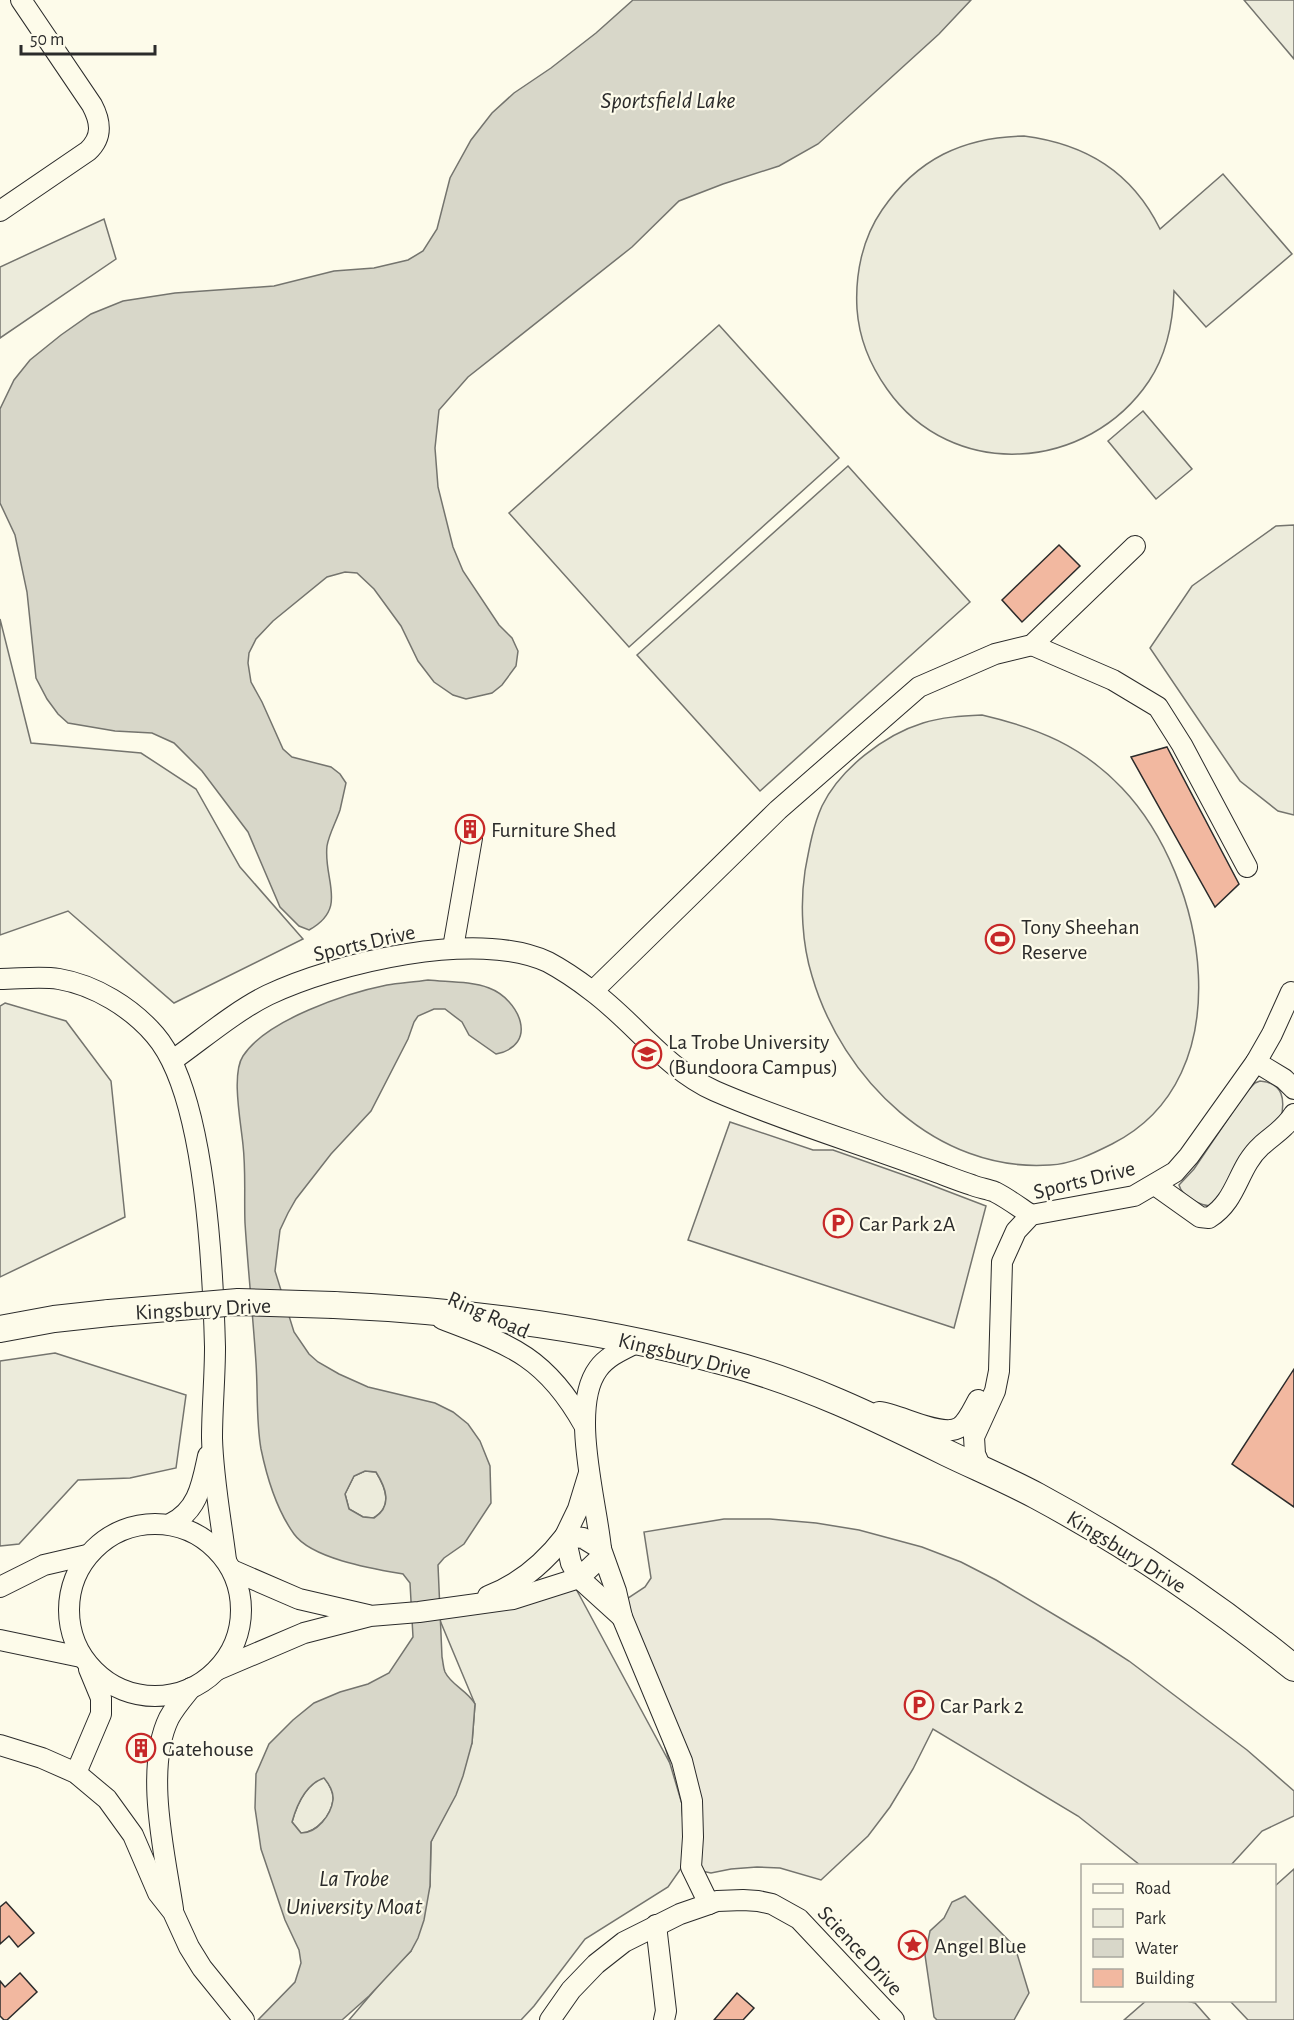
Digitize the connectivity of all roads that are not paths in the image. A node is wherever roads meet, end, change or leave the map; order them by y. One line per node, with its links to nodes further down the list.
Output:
1 (21, 0): 2 (street)
2 (0, 211)
3 (1135, 546): 4 (street)
4 (1032, 645): 6 (street); 9 (street)
5 (472, 838): 7 (street)
6 (1247, 867)
7 (453, 948): 9 (street, Sports Drive); 11 (street, Sports Drive)
8 (0, 978): 11 (street)
9 (586, 988): 16 (street, Sports Drive)
10 (1291, 992): 12 (street, Sports Drive)
11 (172, 1060): 23 (street)
12 (1256, 1062): 13 (street); 15 (street, Sports Drive)
13 (1294, 1089)
14 (1294, 1114): 15 (street, Sports Drive)
15 (1155, 1185): 16 (street, Sports Drive)
16 (1031, 1215): 20 (street, Sports Drive)
17 (415, 1308): 18 (main road, Kingsbury Drive, bridge); 19 (main road, Kingsbury Drive); 22 (street, Ring Road)
18 (0, 1329)
19 (640, 1341): 21 (main road, Kingsbury Drive); 22 (street, Ring Road)
20 (999, 1357): 21 (street, Sports Drive); 24 (street, Sports Drive)
21 (854, 1410): 24 (main road, Kingsbury Drive)
22 (584, 1425): 25 (street, Ring Road)
23 (212, 1439): 26 (street); 30 (street)
24 (982, 1470): 38 (main road, Kingsbury Drive)
25 (590, 1471): 27 (street, Ring Road); 28 (street, Ring Road)
26 (170, 1524): 29 (street); 30 (street)
27 (565, 1536): 28 (street); 31 (street); 33 (street, Ring Road)
28 (601, 1549): 31 (street, Ring Road); 35 (street)
29 (87, 1556): 32 (street); 37 (street)
30 (229, 1565): 34 (street, Ring Road); 39 (street)
31 (579, 1578): 33 (street, Ring Road); 35 (street)
32 (0, 1587)
33 (460, 1606): 34 (street, Ring Road)
34 (370, 1616): 39 (street, Ring Road)
35 (622, 1617): 43 (street)
36 (0, 1640): 37 (street)
37 (85, 1662): 40 (street); 42 (street)
38 (1294, 1668)
39 (217, 1670): 40 (street)
40 (191, 1688): 44 (street)
41 (0, 1745): 42 (street)
42 (76, 1773): 44 (street)
43 (708, 1904): 45 (street, Science Drive); 49 (street, Science Drive)
44 (173, 1912): 46 (street)
45 (656, 1925): 47 (street, Science Drive); 48 (street)
46 (244, 2020)
47 (550, 2020)
48 (664, 2020)
49 (894, 2020)

